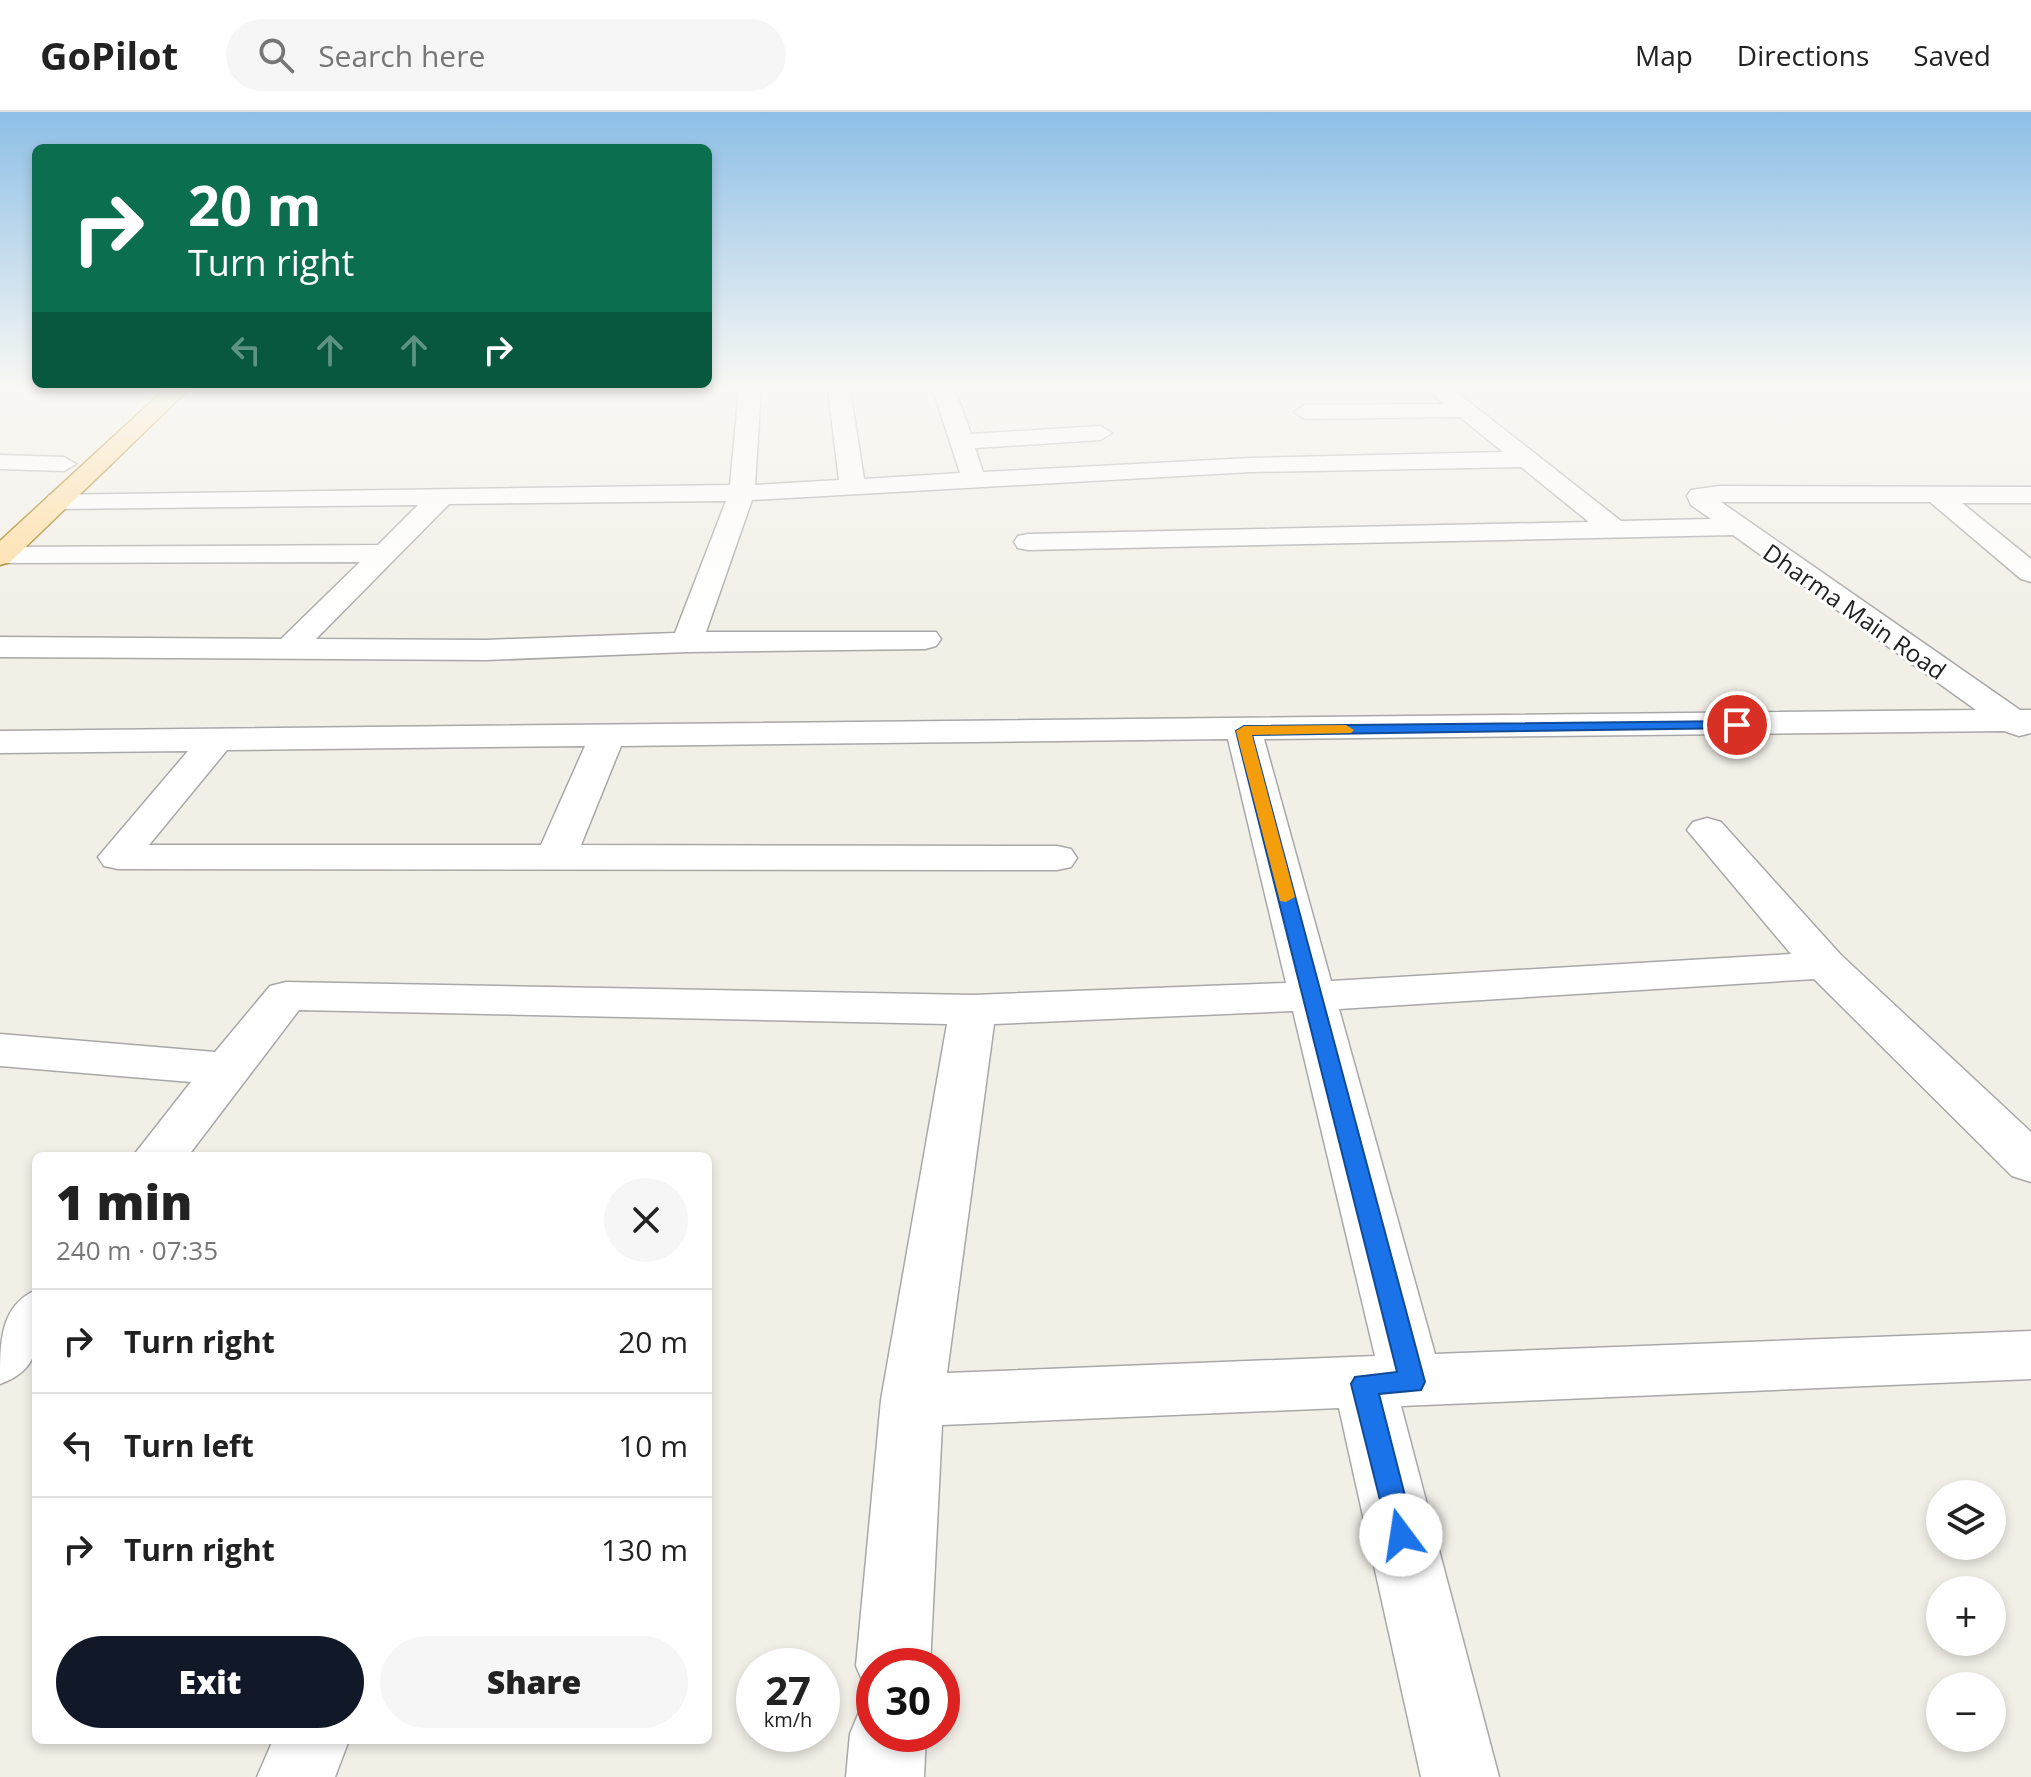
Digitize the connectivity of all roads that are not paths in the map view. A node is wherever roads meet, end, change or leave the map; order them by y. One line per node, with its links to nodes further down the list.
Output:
1 (60, 468): 10 (main road)
2 (94, 468): 15 (main road)
3 (744, 468): 11 (street)
4 (850, 468): 9 (street)
5 (970, 468): 8 (street)
6 (1198, 468): 8 (street)
7 (1539, 468): 17 (street)
8 (974, 479): 9 (street)
9 (853, 487): 11 (street)
10 (34, 491)
11 (742, 493): 14 (street); 23 (street)
12 (2031, 495): 13 (street)
13 (1938, 496): 16 (street, Dharma Main Road); 21 (street)
14 (441, 497): 15 (street); 19 (street)
15 (58, 501): 20 (main road)
16 (1733, 527): 17 (street); 26 (street, Dharma Main Road)
17 (1613, 528): 18 (street)
18 (1028, 542)
19 (386, 553): 20 (street); 25 (street)
20 (0, 555)
21 (2031, 573)
22 (925, 639): 23 (street)
23 (687, 642): 25 (street)
24 (0, 647): 25 (street)
25 (289, 649)
26 (2026, 725): 27 (street)
27 (1244, 731): 28 (street); 35 (street)
28 (607, 737): 29 (street); 33 (street)
29 (216, 741): 30 (street); 33 (street)
30 (0, 742)
31 (1707, 830): 34 (street)
32 (1057, 858): 33 (street)
33 (555, 859)
34 (1825, 965): 35 (street); 40 (street)
35 (1312, 996): 36 (street); 44 (street)
36 (973, 1010): 38 (street); 45 (street)
37 (0, 1050): 38 (street)
38 (228, 1069): 39 (street)
39 (162, 1152)
40 (2031, 1163)
41 (32, 1318): 43 (street)
42 (2031, 1355): 44 (street)
43 (0, 1359)
44 (1388, 1383): 45 (street); 51 (street)
45 (912, 1400): 46 (street)
46 (894, 1648)
47 (309, 1744): 49 (street)
48 (887, 1752): 50 (street)
49 (296, 1777)
50 (885, 1777)
51 (1460, 1777)

